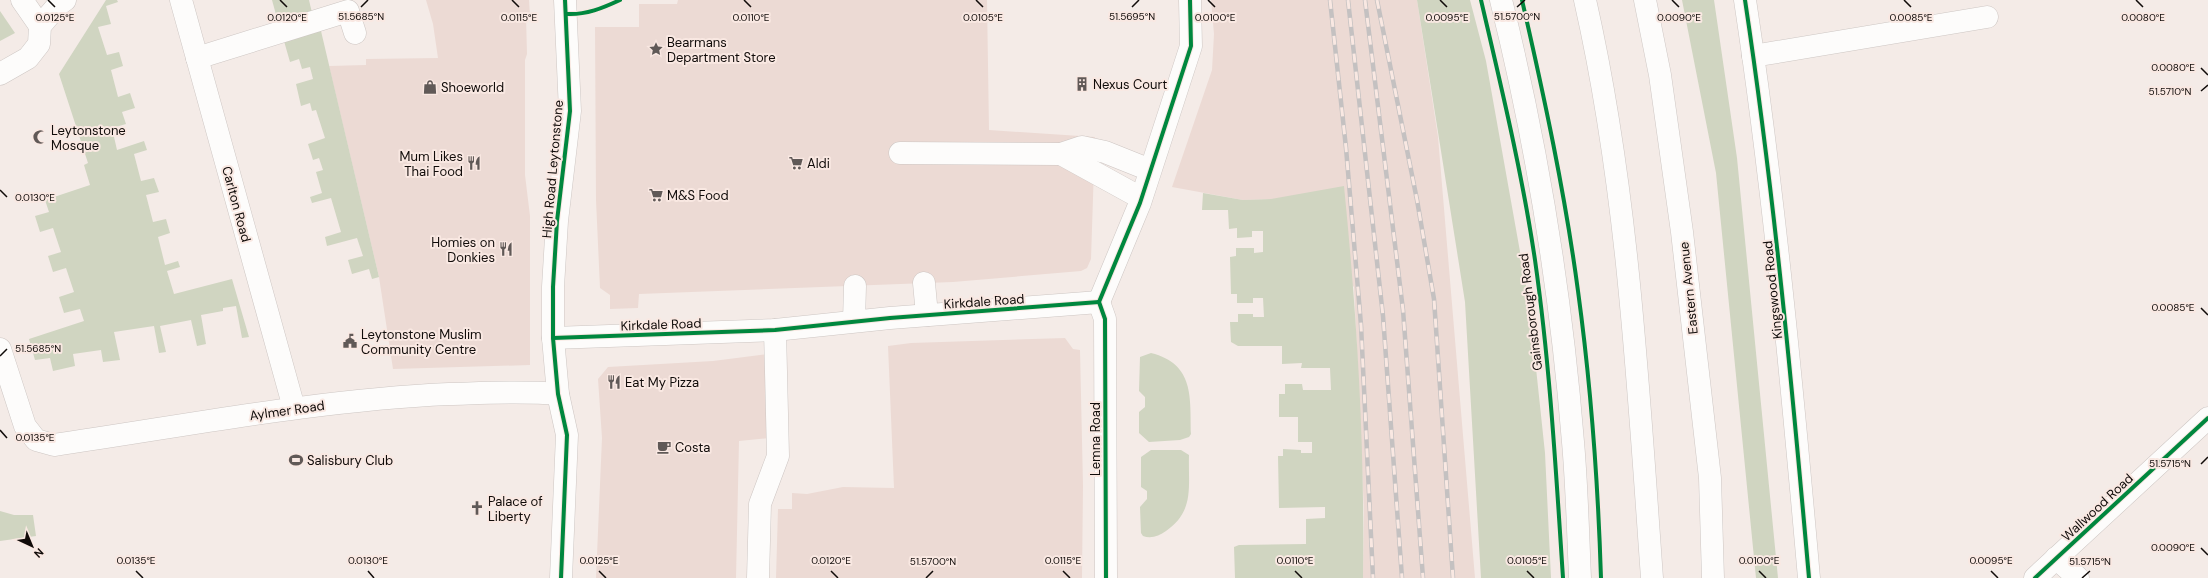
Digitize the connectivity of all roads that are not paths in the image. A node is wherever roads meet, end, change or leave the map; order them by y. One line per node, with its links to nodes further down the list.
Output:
1 (22, 0): 11 (main road)
2 (65, 0): 11 (main road)
3 (181, 0): 14 (main road, Carlton Road)
4 (566, 0): 26 (main road, High Road Leytonstone)
5 (1190, 0): 18 (main road)
6 (1501, 0): 37 (main road)
7 (1585, 0): 32 (main road)
8 (1645, 0): 31 (main road, Eastern Avenue)
9 (1745, 0): 13 (main road, Kingswood Road)
10 (1987, 17): 13 (main road)
11 (40, 26): 15 (main road)
12 (355, 33): 14 (main road)
13 (1753, 56): 42 (main road, Kingswood Road)
14 (197, 58): 29 (main road, Carlton Road)
15 (0, 74)
16 (900, 153): 17 (main road)
17 (1061, 154): 18 (main road); 19 (main road)
18 (1150, 170): 19 (main road)
19 (1141, 198): 22 (main road)
20 (924, 283): 23 (main road)
21 (855, 286): 24 (main road)
22 (1099, 302): 23 (main road, Kirkdale Road); 36 (main road, Lemna Road)
23 (927, 315): 24 (main road, Kirkdale Road)
24 (854, 321): 25 (main road, Kirkdale Road)
25 (775, 330): 26 (main road, Kirkdale Road); 35 (main road)
26 (553, 338): 28 (main road, High Road Leytonstone)
27 (0, 349): 29 (main road, Aylmer Road)
28 (558, 394): 29 (main road, Aylmer Road); 34 (main road, High Road Leytonstone)
29 (294, 408)
30 (2208, 418): 33 (main road, Wallwood Road)
31 (1710, 478): 40 (main road, Eastern Avenue); 41 (main road)
32 (1645, 488): 38 (main road); 39 (main road)
33 (2056, 558): 43 (main road, Wallwood Road); 44 (main road)
34 (561, 578)
35 (758, 578)
36 (1106, 578)
37 (1580, 578)
38 (1646, 578)
39 (1652, 578)
40 (1713, 578)
41 (1724, 578)
42 (1809, 578)
43 (2035, 578)
44 (2078, 578)

